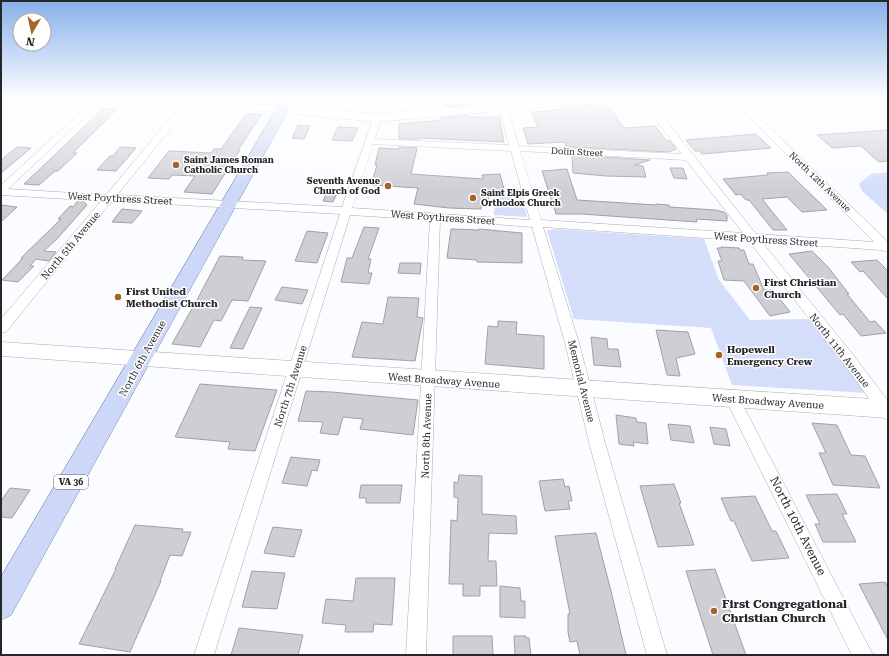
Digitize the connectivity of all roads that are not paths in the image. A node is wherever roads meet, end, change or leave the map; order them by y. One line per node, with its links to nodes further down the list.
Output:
1 (68, 129): 11 (street)
2 (167, 129): 12 (street, North 5th Avenue)
3 (271, 129): 13 (main road, North 6th Avenue)
4 (373, 129): 8 (street, North 7th Avenue)
5 (510, 129): 9 (street, Memorial Avenue)
6 (667, 129): 10 (street, North 11th Avenue)
7 (765, 129): 18 (street, North 12th Avenue)
8 (369, 141): 9 (street, Dolin Street); 14 (street, North 7th Avenue)
9 (516, 148): 10 (street, Dolin Street); 16 (street, Memorial Avenue)
10 (690, 157): 17 (street, North 11th Avenue)
11 (1, 192): 12 (street, West Poythress Street)
12 (110, 198): 13 (street, West Poythress Street); 19 (street, North 5th Avenue)
13 (228, 204): 14 (street, West Poythress Street); 21 (main road, North 6th Avenue)
14 (346, 211): 15 (street, West Poythress Street); 22 (street, North 7th Avenue)
15 (435, 217): 16 (street, West Poythress Street); 23 (street, North 8th Avenue)
16 (538, 223): 17 (street, West Poythress Street); 24 (street, Memorial Avenue)
17 (753, 238): 18 (street, West Poythress Street); 26 (street, North 11th Avenue)
18 (886, 247)
19 (1, 328)
20 (1, 349): 21 (street, West Broadway Avenue)
21 (141, 359): 22 (street, West Broadway Avenue); 27 (main road, North 6th Avenue / VA 36)
22 (296, 369): 23 (street, West Broadway Avenue); 28 (street, North 7th Avenue)
23 (428, 379): 24 (street, West Broadway Avenue); 29 (street, North 8th Avenue)
24 (584, 389): 25 (street, West Broadway Avenue); 30 (street, Memorial Avenue)
25 (732, 398): 26 (street, West Broadway Avenue); 31 (street, North 10th Avenue)
26 (887, 410)
27 (1, 605)
28 (204, 655)
29 (416, 655)
30 (657, 655)
31 (863, 655)

